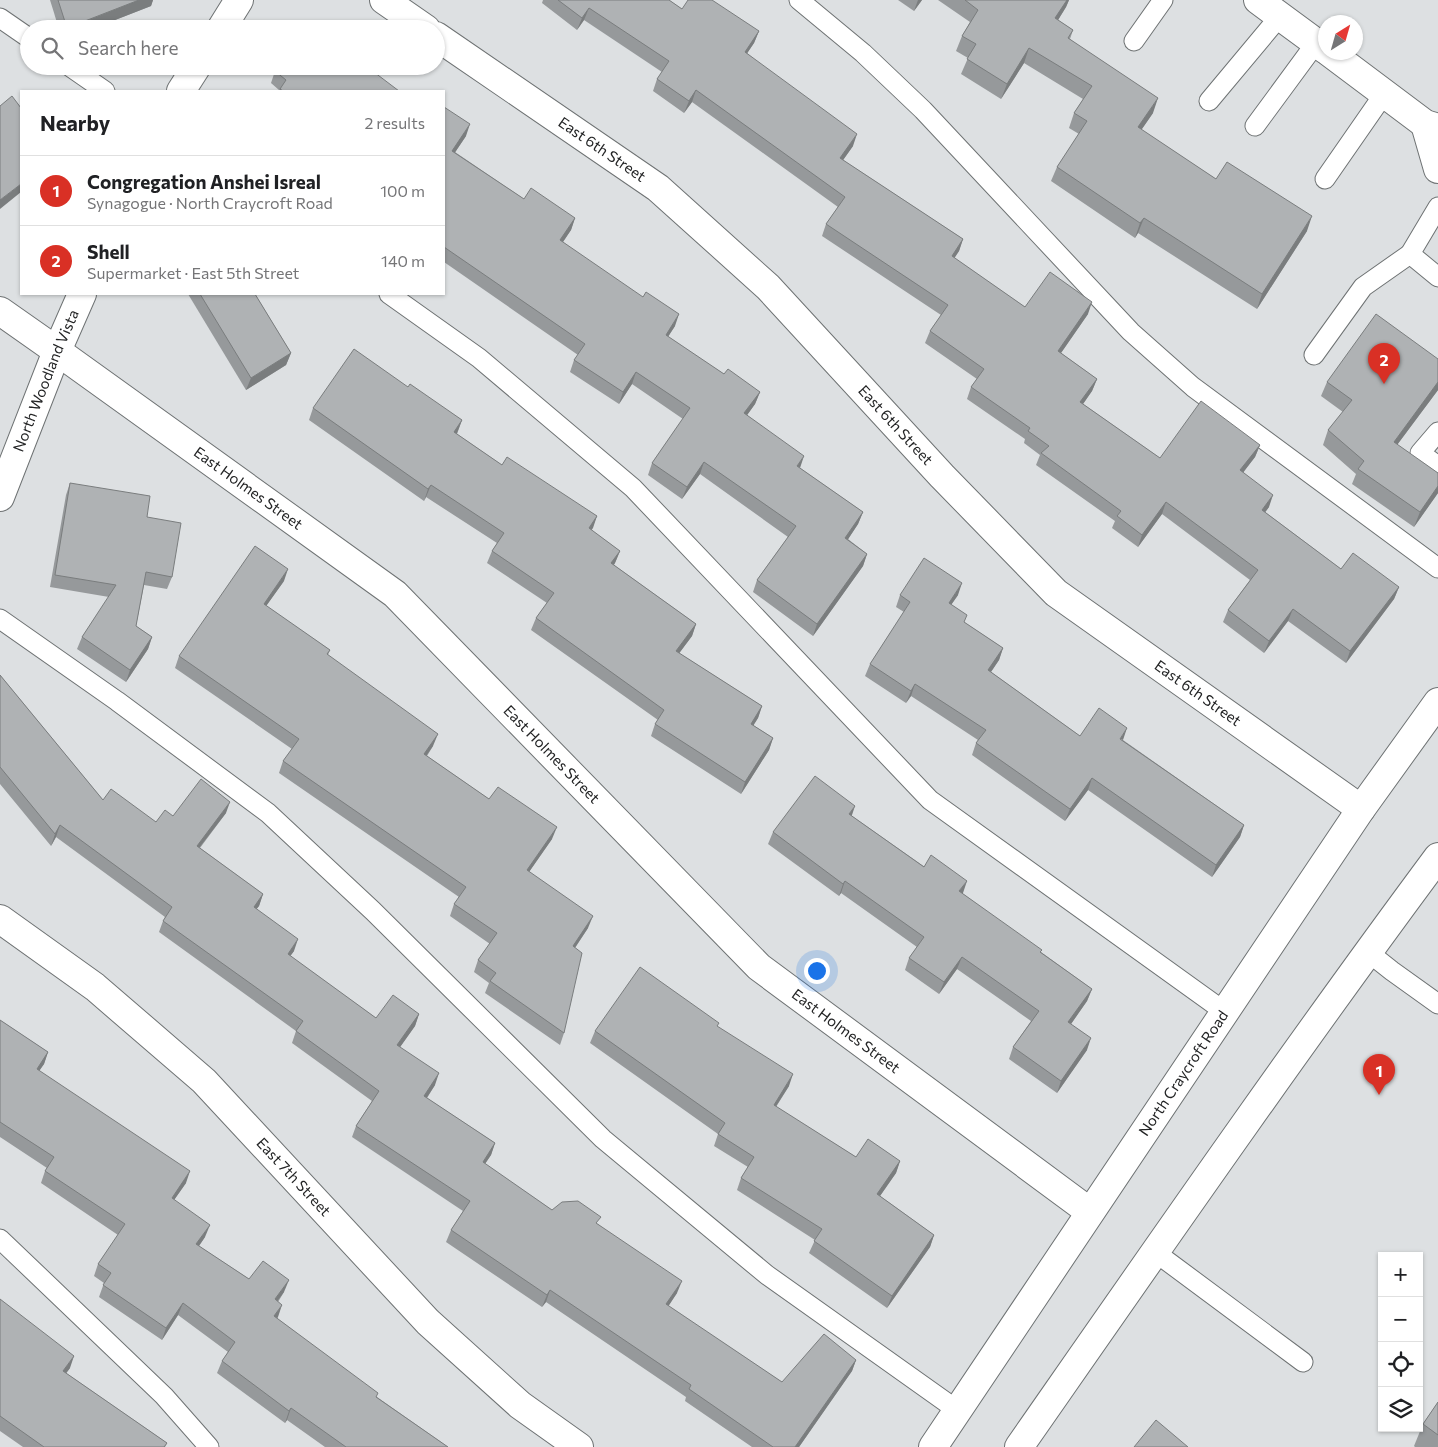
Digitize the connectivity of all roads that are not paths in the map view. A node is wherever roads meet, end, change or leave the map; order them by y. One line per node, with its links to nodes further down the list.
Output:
1 (240, 0): 8 (street)
2 (384, 0): 9 (street)
3 (798, 0): 37 (lane)
4 (1163, 0): 11 (lane)
5 (1258, 0): 6 (street)
6 (1280, 16): 13 (street); 21 (lane)
7 (0, 18): 10 (lane)
8 (227, 20)
9 (413, 20)
10 (20, 32)
11 (1134, 41)
12 (445, 42): 40 (street, East 6th Street)
13 (1318, 44)
14 (1318, 55): 22 (lane)
15 (1340, 60): 20 (street)
16 (82, 75): 18 (lane)
17 (191, 75): 19 (street)
18 (104, 90)
19 (182, 90)
20 (1384, 94): 23 (street); 25 (lane)
21 (1209, 101)
22 (1255, 126)
23 (1432, 126): 24 (street)
24 (1438, 169)
25 (1325, 179)
26 (1438, 207): 27 (lane)
27 (1410, 254): 28 (lane); 33 (lane)
28 (1438, 276)
29 (82, 295): 32 (street, North Woodland Vista)
30 (390, 295): 45 (lane)
31 (0, 311): 32 (street, East Holmes Street)
32 (57, 350): 36 (street, North Woodland Vista); 46 (street, East Holmes Street)
33 (1314, 355)
34 (1438, 432): 35 (lane)
35 (1438, 466)
36 (0, 496)
37 (1436, 563)
38 (0, 619): 50 (lane)
39 (1438, 702): 40 (street, North Craycroft Road)
40 (1361, 809): 45 (street, North Craycroft Road)
41 (1438, 857): 43 (street)
42 (0, 919): 52 (street, East 7th Street)
43 (1368, 952): 44 (lane); 48 (street)
44 (1438, 1004)
45 (1225, 1012): 46 (street, North Craycroft Road)
46 (1090, 1212): 50 (street, North Craycroft Road)
47 (0, 1239): 51 (lane)
48 (1155, 1252): 49 (lane); 54 (street)
49 (1303, 1362)
50 (957, 1410): 53 (street, North Craycroft Road)
51 (210, 1447)
52 (579, 1447)
53 (933, 1447)
54 (1019, 1447)

